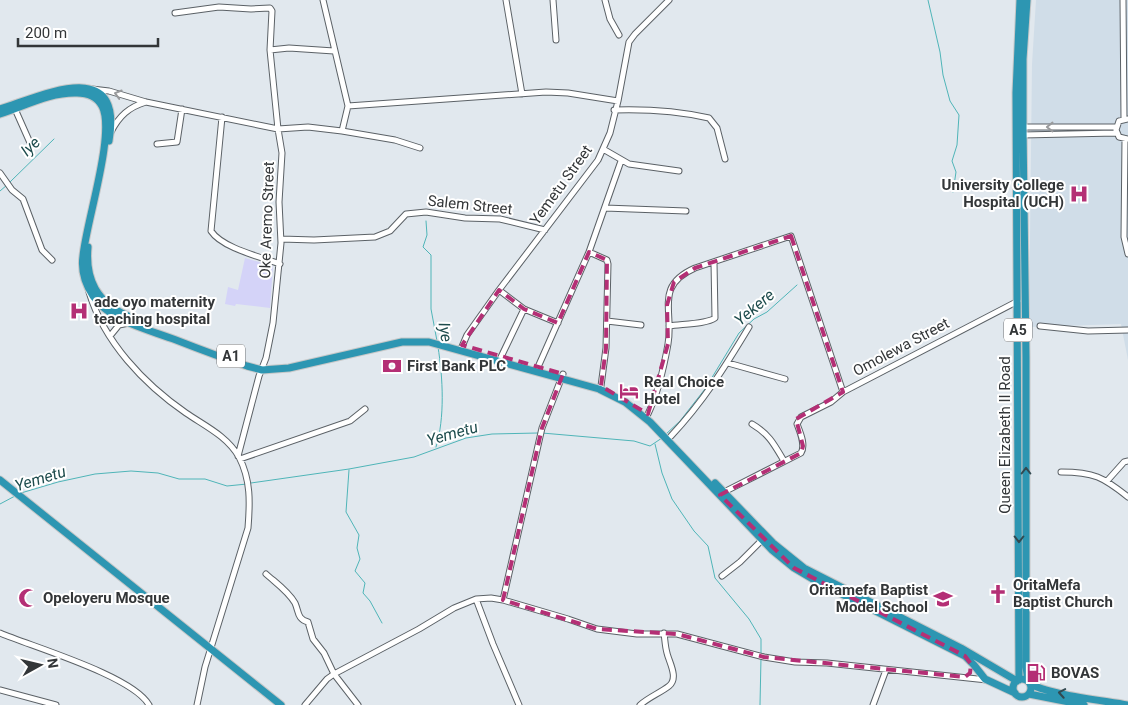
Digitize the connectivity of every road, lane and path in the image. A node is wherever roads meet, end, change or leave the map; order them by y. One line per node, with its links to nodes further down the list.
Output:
1 (323, 0): 14 (street)
2 (506, 0): 16 (street)
3 (553, 0): 12 (street)
4 (605, 0): 11 (street)
5 (669, 0): 17 (street, Yemetu Street)
6 (1020, 0): 10 (highway, Queen Elizabeth II Road / A5)
7 (1027, 0): 10 (highway, Queen Elizabeth II Road / A5)
8 (1123, 0): 26 (street)
9 (175, 13): 13 (street, Oke Aremo Street)
10 (1021, 27): 31 (highway, Queen Elizabeth II Road / A5)
11 (619, 35)
12 (556, 40)
13 (270, 50): 14 (street); 28 (street, Oke Aremo Street)
14 (334, 51): 19 (street)
15 (89, 88): 18 (street, one-way to 15); 20 (highway); 32 (highway, A1)
16 (522, 94): 17 (street); 19 (street)
17 (618, 101): 23 (street, Yemetu Street)
18 (146, 102): 22 (street); 32 (street)
19 (348, 106): 30 (street)
20 (0, 109)
21 (15, 109): 24 (highway, A1); 36 (street); 43 (highway, A1)
22 (182, 109): 25 (street); 35 (street)
23 (614, 110): 38 (street, Yemetu Street); 39 (street)
24 (0, 114)
25 (222, 117): 28 (street); 52 (street)
26 (1126, 119): 29 (street)
27 (1069, 127): 29 (street); 31 (street, one-way to 31); 33 (street)
28 (278, 129): 30 (street); 47 (street, Oke Aremo Street)
29 (1116, 130): 33 (street); 34 (street)
30 (342, 131): 37 (street)
31 (1020, 131): 33 (street); 55 (highway, Queen Elizabeth II Road / A5); 68 (highway, Queen Elizabeth II Road / A5)
32 (111, 132): 43 (highway, A1)
33 (1069, 135)
34 (1127, 139): 49 (street)
35 (157, 144)
36 (31, 145)
37 (420, 148)
38 (603, 149): 40 (street); 46 (street, Yemetu Street)
39 (725, 159)
40 (621, 161): 41 (street); 44 (street)
41 (679, 171)
42 (0, 173): 50 (street)
43 (96, 199): 53 (highway, A1); 71 (highway, A1)
44 (605, 208): 45 (street); 48 (street)
45 (686, 211)
46 (545, 230): 47 (street, Salem Street); 54 (street, Yemetu Street)
47 (281, 239): 52 (street, Oke Aremo Street)
48 (589, 252): 57 (street); 59 (street)
49 (1128, 254)
50 (52, 260)
51 (714, 262): 61 (street); 61 (street); 75 (street)
52 (280, 264): 71 (street, Oke Aremo Street)
53 (87, 285): 58 (highway, A1); 65 (street)
54 (499, 290): 56 (street); 66 (street, Yemetu Street)
55 (1018, 301): 68 (highway, Queen Elizabeth II Road / A5); 75 (street, Omolewa Street)
56 (524, 309): 59 (street); 67 (street)
57 (607, 321): 60 (street); 74 (street)
58 (132, 323): 65 (street); 71 (highway, A1)
59 (558, 323): 70 (street)
60 (641, 325)
61 (669, 326): 77 (street)
62 (1040, 326): 64 (street)
63 (749, 327): 69 (street)
64 (1128, 330)
65 (110, 336): 80 (street)
66 (461, 347): 67 (highway, A1); 71 (highway, A1); 72 (highway, A1)
67 (501, 357): 70 (highway, A1)
68 (1022, 357): 99 (highway, Queen Elizabeth II Road / A5)
69 (728, 363): 73 (street); 79 (street)
70 (538, 367): 72 (highway, A1)
71 (263, 368): 80 (street, Oke Aremo Street)
72 (562, 376): 74 (highway, A1); 79 (highway, A1); 94 (street)
73 (785, 379)
74 (600, 386): 77 (highway, A1)
75 (844, 392): 81 (street, Omolewa Street)
76 (364, 409): 80 (street)
77 (648, 414): 79 (highway, A1)
78 (752, 424): 81 (street)
79 (667, 435): 88 (highway, A1)
80 (239, 457): 97 (street)
81 (784, 461): 88 (street)
82 (1128, 461): 85 (street)
83 (1061, 472): 85 (street)
84 (0, 480): 87 (highway)
85 (1107, 481): 89 (street)
86 (0, 484): 87 (highway)
87 (9, 490): 97 (highway)
88 (722, 493): 90 (highway, A1)
89 (1128, 497)
90 (764, 538): 92 (street); 98 (highway, A1); 104 (highway, A1)
91 (266, 574): 101 (street)
92 (722, 576)
93 (476, 599): 94 (street); 101 (street); 116 (street)
94 (503, 600): 96 (street)
95 (0, 633): 110 (street)
96 (664, 633): 100 (street); 117 (street)
97 (211, 651): 111 (street); 112 (highway); 113 (highway)
98 (970, 660): 102 (street); 103 (highway, A1)
99 (1023, 660): 104 (highway, A5); 105 (highway, A5)
100 (886, 670): 102 (street); 118 (street)
101 (334, 674): 114 (street); 115 (street)
102 (965, 677): 103 (street)
103 (987, 680): 107 (highway, A1)
104 (1018, 680): 105 (highway); 107 (highway)
105 (1029, 682): 108 (highway); 122 (highway, one-way to 105)
106 (0, 690): 109 (street)
107 (1017, 695): 108 (highway); 119 (highway)
108 (1028, 695): 120 (highway); 121 (highway)
109 (54, 705)
110 (149, 705)
111 (197, 705)
112 (275, 705)
113 (281, 705)
114 (305, 705)
115 (358, 705)
116 (519, 705)
117 (640, 705)
118 (873, 705)
119 (1020, 705)
120 (1028, 705)
121 (1084, 705)
122 (1128, 705)

